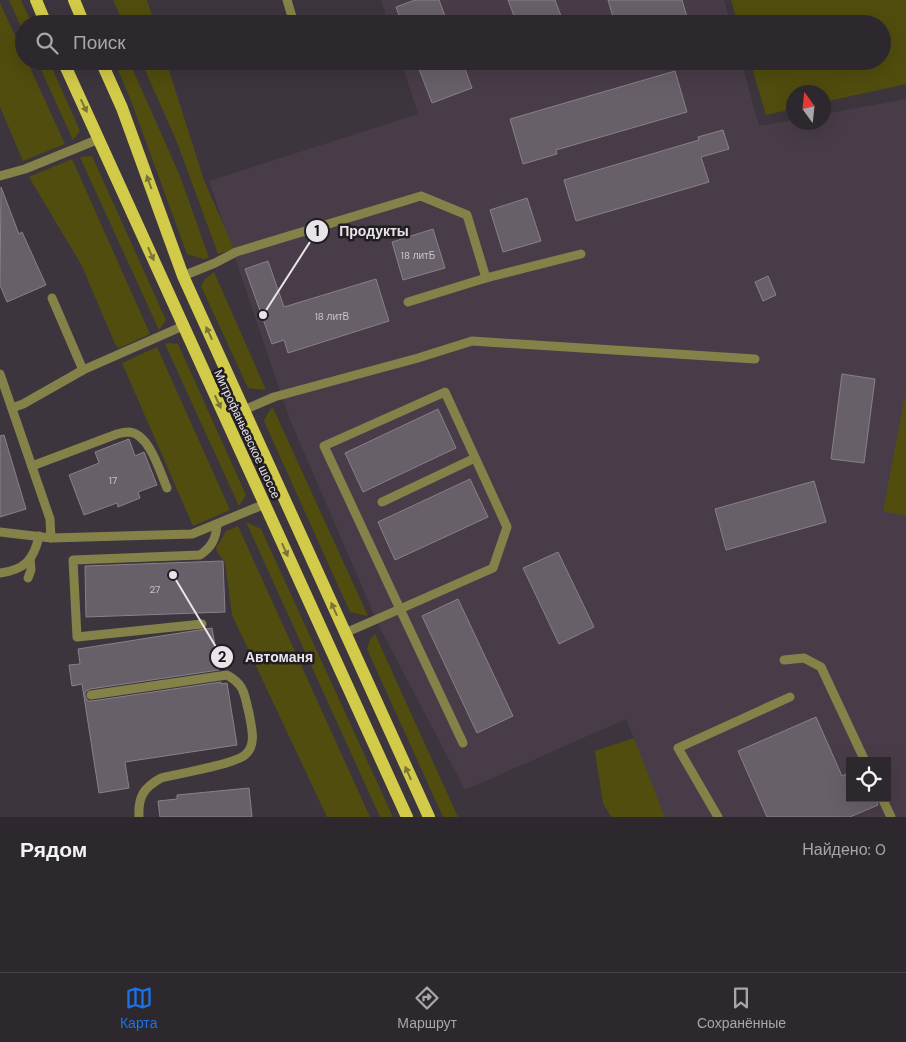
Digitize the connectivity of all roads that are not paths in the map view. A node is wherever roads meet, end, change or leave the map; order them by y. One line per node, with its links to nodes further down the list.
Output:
1 (36, 0): 4 (main road)
2 (74, 0): 5 (main road)
3 (287, 0): 6 (lane)
4 (42, 15)
5 (80, 15)
6 (292, 15)
7 (67, 70): 9 (main road, Митрофаньевское шоссе, one-way to 9)
8 (105, 70): 12 (main road, Митрофаньевское шоссе, one-way to 8)
9 (99, 139): 10 (lane); 16 (main road, Митрофаньевское шоссе, one-way to 16)
10 (0, 176)
11 (581, 254): 13 (lane)
12 (183, 276): 13 (lane); 21 (main road, Митрофаньевское шоссе, one-way to 12)
13 (486, 278): 15 (lane)
14 (52, 298): 18 (lane)
15 (408, 302)
16 (183, 326): 18 (lane); 26 (main road, Митрофаньевское шоссе, one-way to 26)
17 (755, 359): 21 (lane)
18 (83, 370): 20 (lane)
19 (0, 374): 20 (lane)
20 (12, 408): 23 (lane)
21 (244, 410): 36 (main road, Митрофаньевское шоссе, one-way to 21)
22 (475, 458): 25 (lane); 34 (lane); 34 (lane)
23 (32, 466): 24 (lane); 30 (lane)
24 (167, 488)
25 (382, 502)
26 (265, 504): 27 (lane); 44 (main road, Митрофаньевское шоссе, one-way to 44)
27 (217, 525): 30 (lane); 35 (lane)
28 (0, 532): 29 (lane)
29 (39, 536): 30 (lane); 31 (lane)
30 (51, 538)
31 (30, 559): 32 (lane); 33 (lane)
32 (0, 573)
33 (28, 578)
34 (400, 609): 36 (lane); 40 (lane)
35 (202, 624)
36 (345, 633): 45 (main road, Митрофаньевское шоссе, one-way to 36)
37 (784, 660): 41 (lane)
38 (91, 695): 43 (lane)
39 (790, 697): 46 (lane)
40 (463, 743)
41 (863, 757)
42 (884, 802): 47 (lane)
43 (139, 817)
44 (406, 817)
45 (428, 817)
46 (718, 817)
47 (891, 817)

